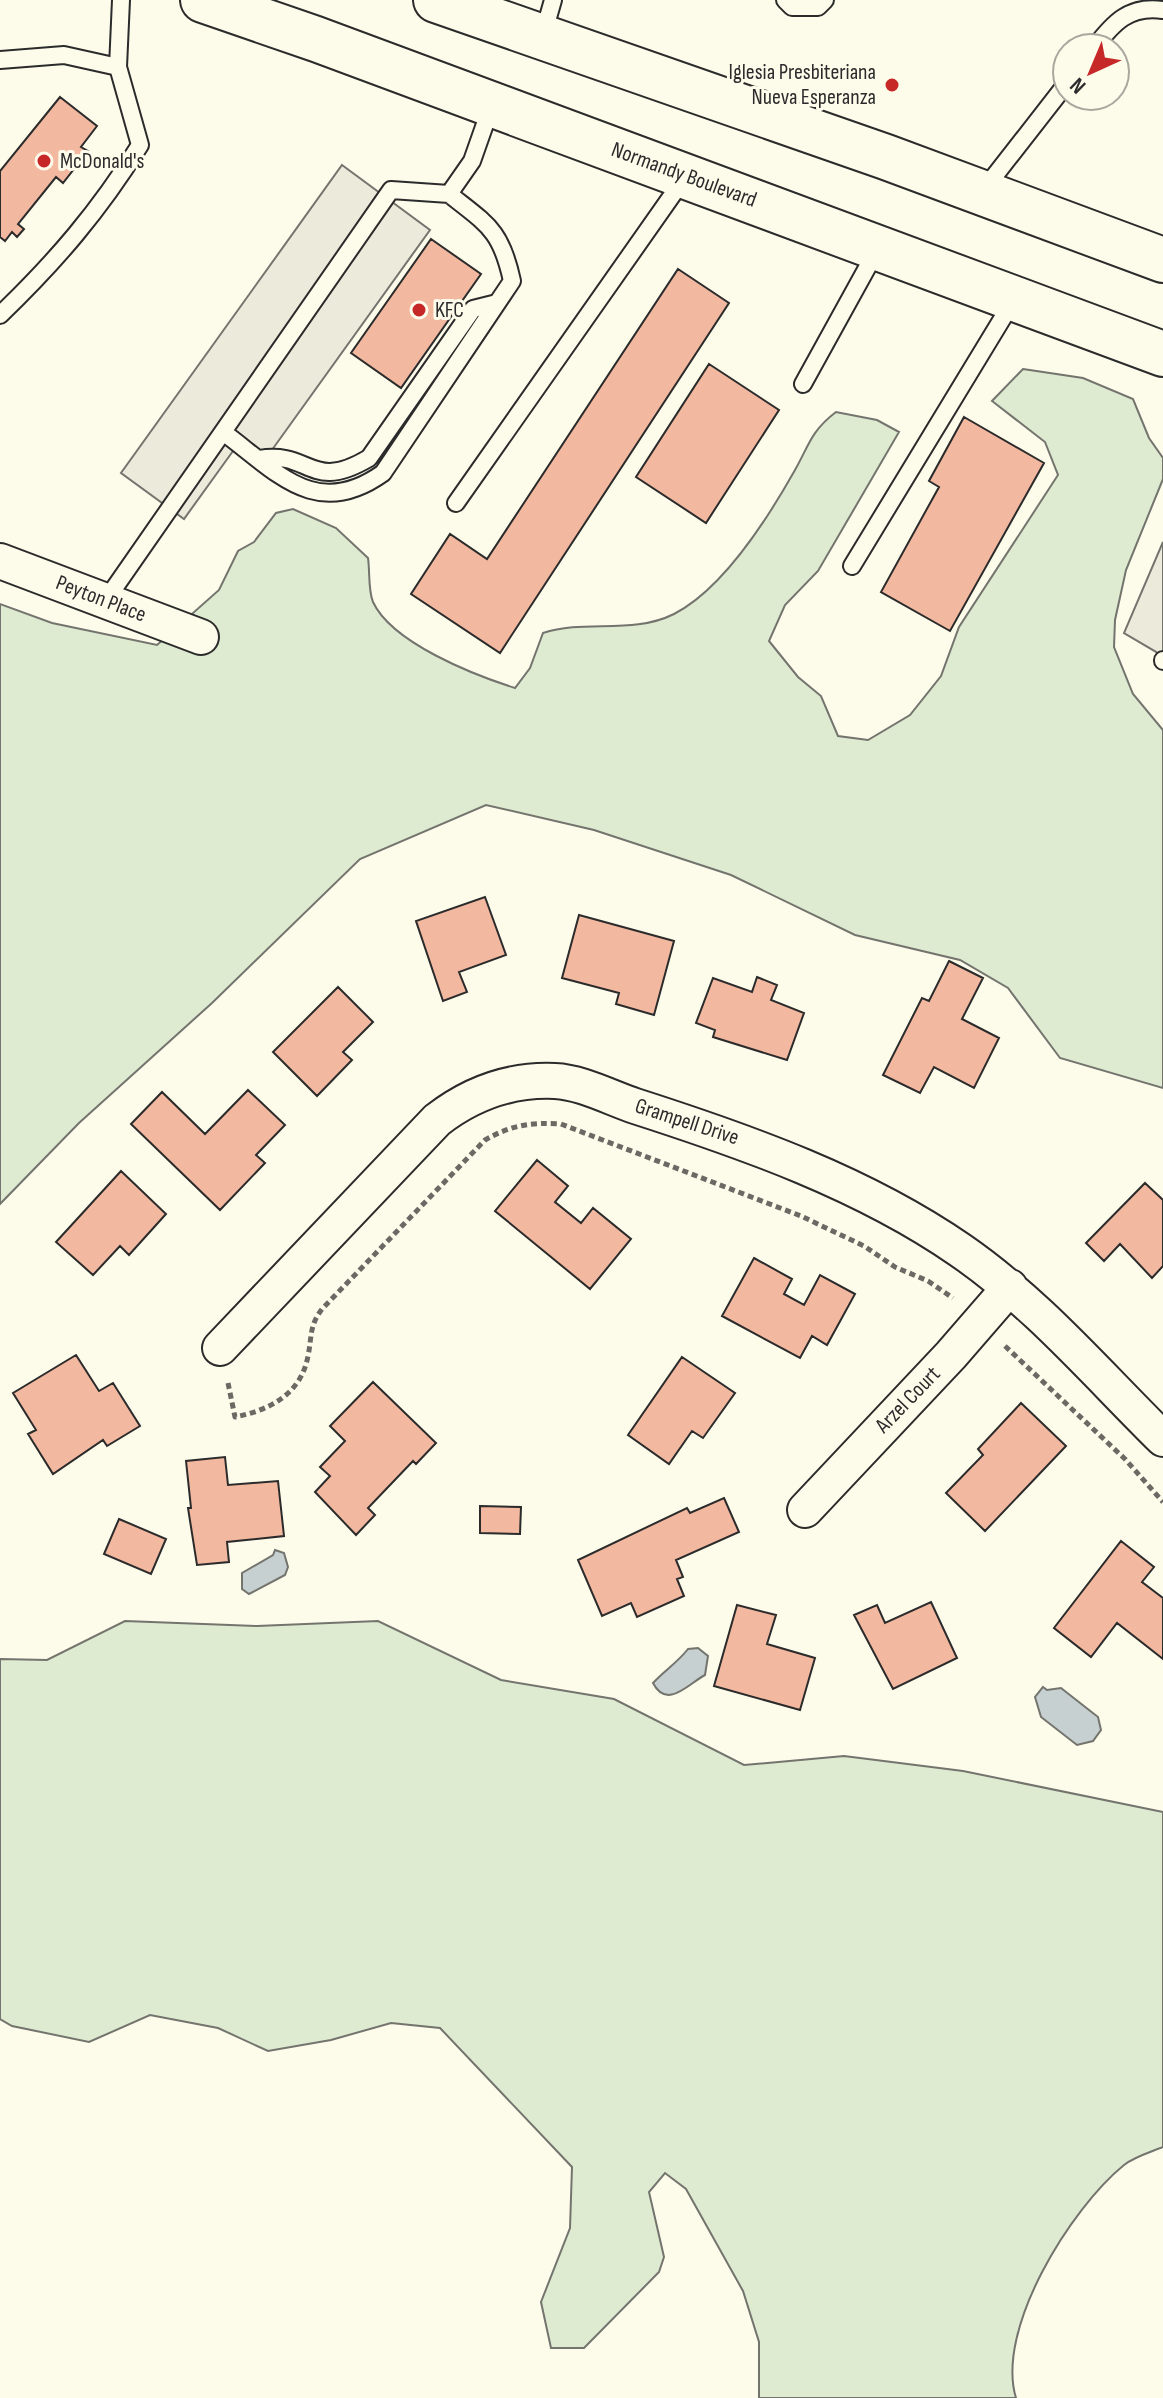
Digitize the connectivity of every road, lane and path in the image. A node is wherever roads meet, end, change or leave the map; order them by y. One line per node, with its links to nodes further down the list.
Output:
1 (121, 0): 10 (lane)
2 (203, 0): 12 (main road, Normandy Boulevard)
3 (436, 0): 7 (main road)
4 (785, 0): 5 (lane)
5 (825, 0)
6 (1163, 10): 8 (lane)
7 (548, 18): 14 (main road)
8 (1107, 32)
9 (0, 60): 10 (lane)
10 (118, 67): 19 (lane)
11 (1051, 103): 14 (lane)
12 (492, 104): 13 (main road, Normandy Boulevard); 15 (lane)
13 (686, 176): 16 (main road, Normandy Boulevard); 23 (lane)
14 (981, 193): 17 (main road)
15 (449, 194): 22 (lane); 22 (lane)
16 (879, 247): 18 (main road, Normandy Boulevard); 21 (lane)
17 (1163, 260)
18 (1015, 298): 20 (main road, Normandy Boulevard); 25 (lane)
19 (0, 315)
20 (1163, 354)
21 (803, 384)
22 (223, 432): 26 (lane)
23 (456, 503)
24 (0, 561): 26 (street, Peyton Place)
25 (852, 566)
26 (106, 600): 27 (street, Peyton Place)
27 (201, 637)
28 (1010, 1287): 29 (street, Arzel Court); 30 (street, Grampell Drive); 31 (street, Grampell Drive)
29 (979, 1322): 30 (path); 32 (path); 33 (street, Arzel Court)
30 (220, 1348)
31 (1163, 1439)
32 (1163, 1502)
33 (805, 1510)

